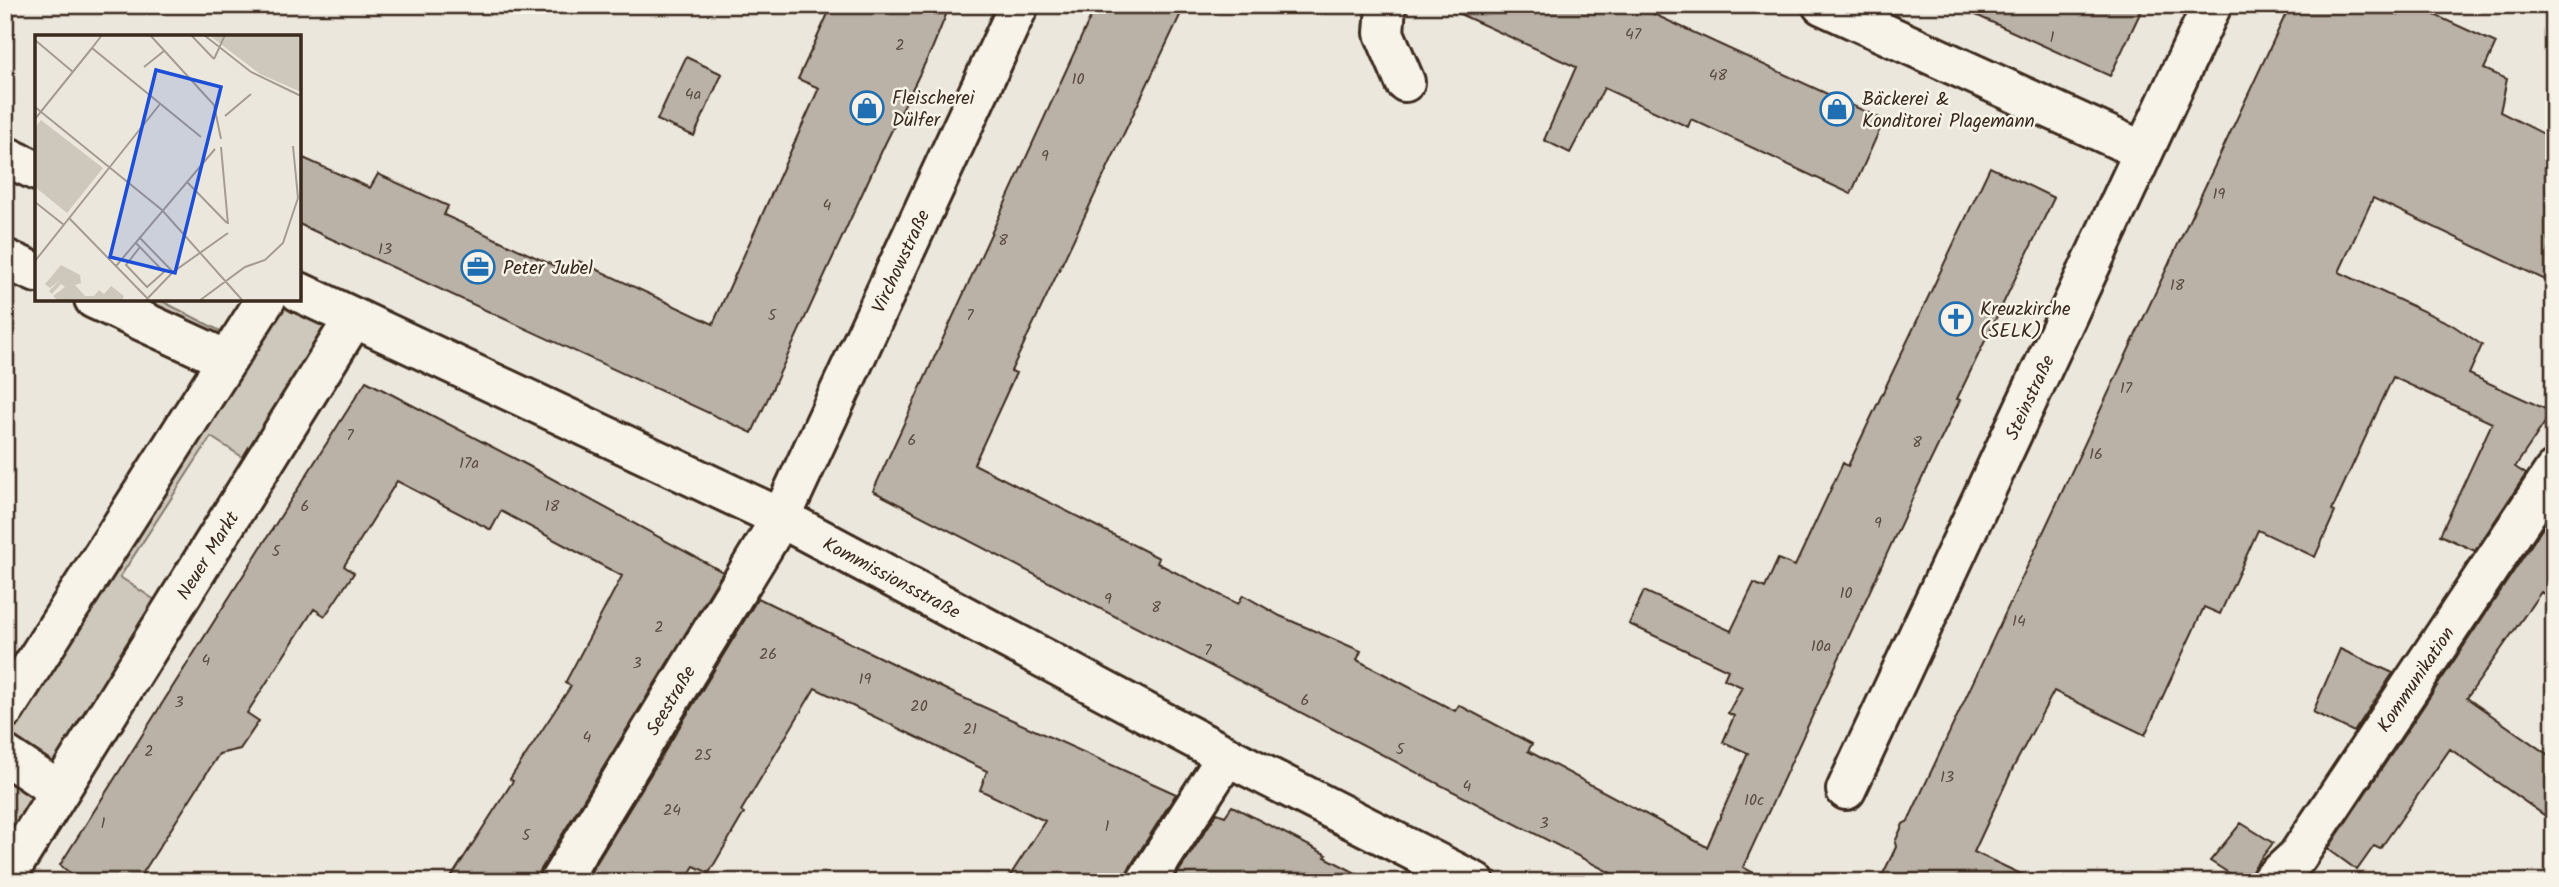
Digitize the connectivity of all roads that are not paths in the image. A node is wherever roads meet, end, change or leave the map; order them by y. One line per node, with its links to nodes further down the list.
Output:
1 (1019, 5): 17 (street, Virchowstraße)
2 (1386, 5): 5 (street)
3 (1822, 5): 6 (street)
4 (2212, 5): 6 (street, Steinstraße)
5 (1405, 82)
6 (2143, 151): 21 (street, Steinstraße)
7 (5, 156): 8 (street)
8 (35, 170)
9 (5, 259): 10 (street)
10 (35, 272)
11 (301, 293): 14 (street, Kommissionsstraße)
12 (98, 301): 15 (street)
13 (265, 301): 15 (street)
14 (354, 318): 17 (street, Kommissionsstraße); 22 (street, Neuer Markt)
15 (227, 360): 18 (street)
16 (2554, 471): 27 (street, Kommunikation)
17 (781, 517): 20 (street, Kommissionsstraße); 24 (street, Seestraße)
18 (5, 709)
19 (5, 755): 22 (street)
20 (1227, 756): 25 (street); 26 (street, Kommissionsstraße)
21 (1846, 790)
22 (59, 791): 23 (street, Neuer Markt)
23 (14, 872)
24 (559, 882)
25 (1146, 882)
26 (1475, 882)
27 (2270, 882)

